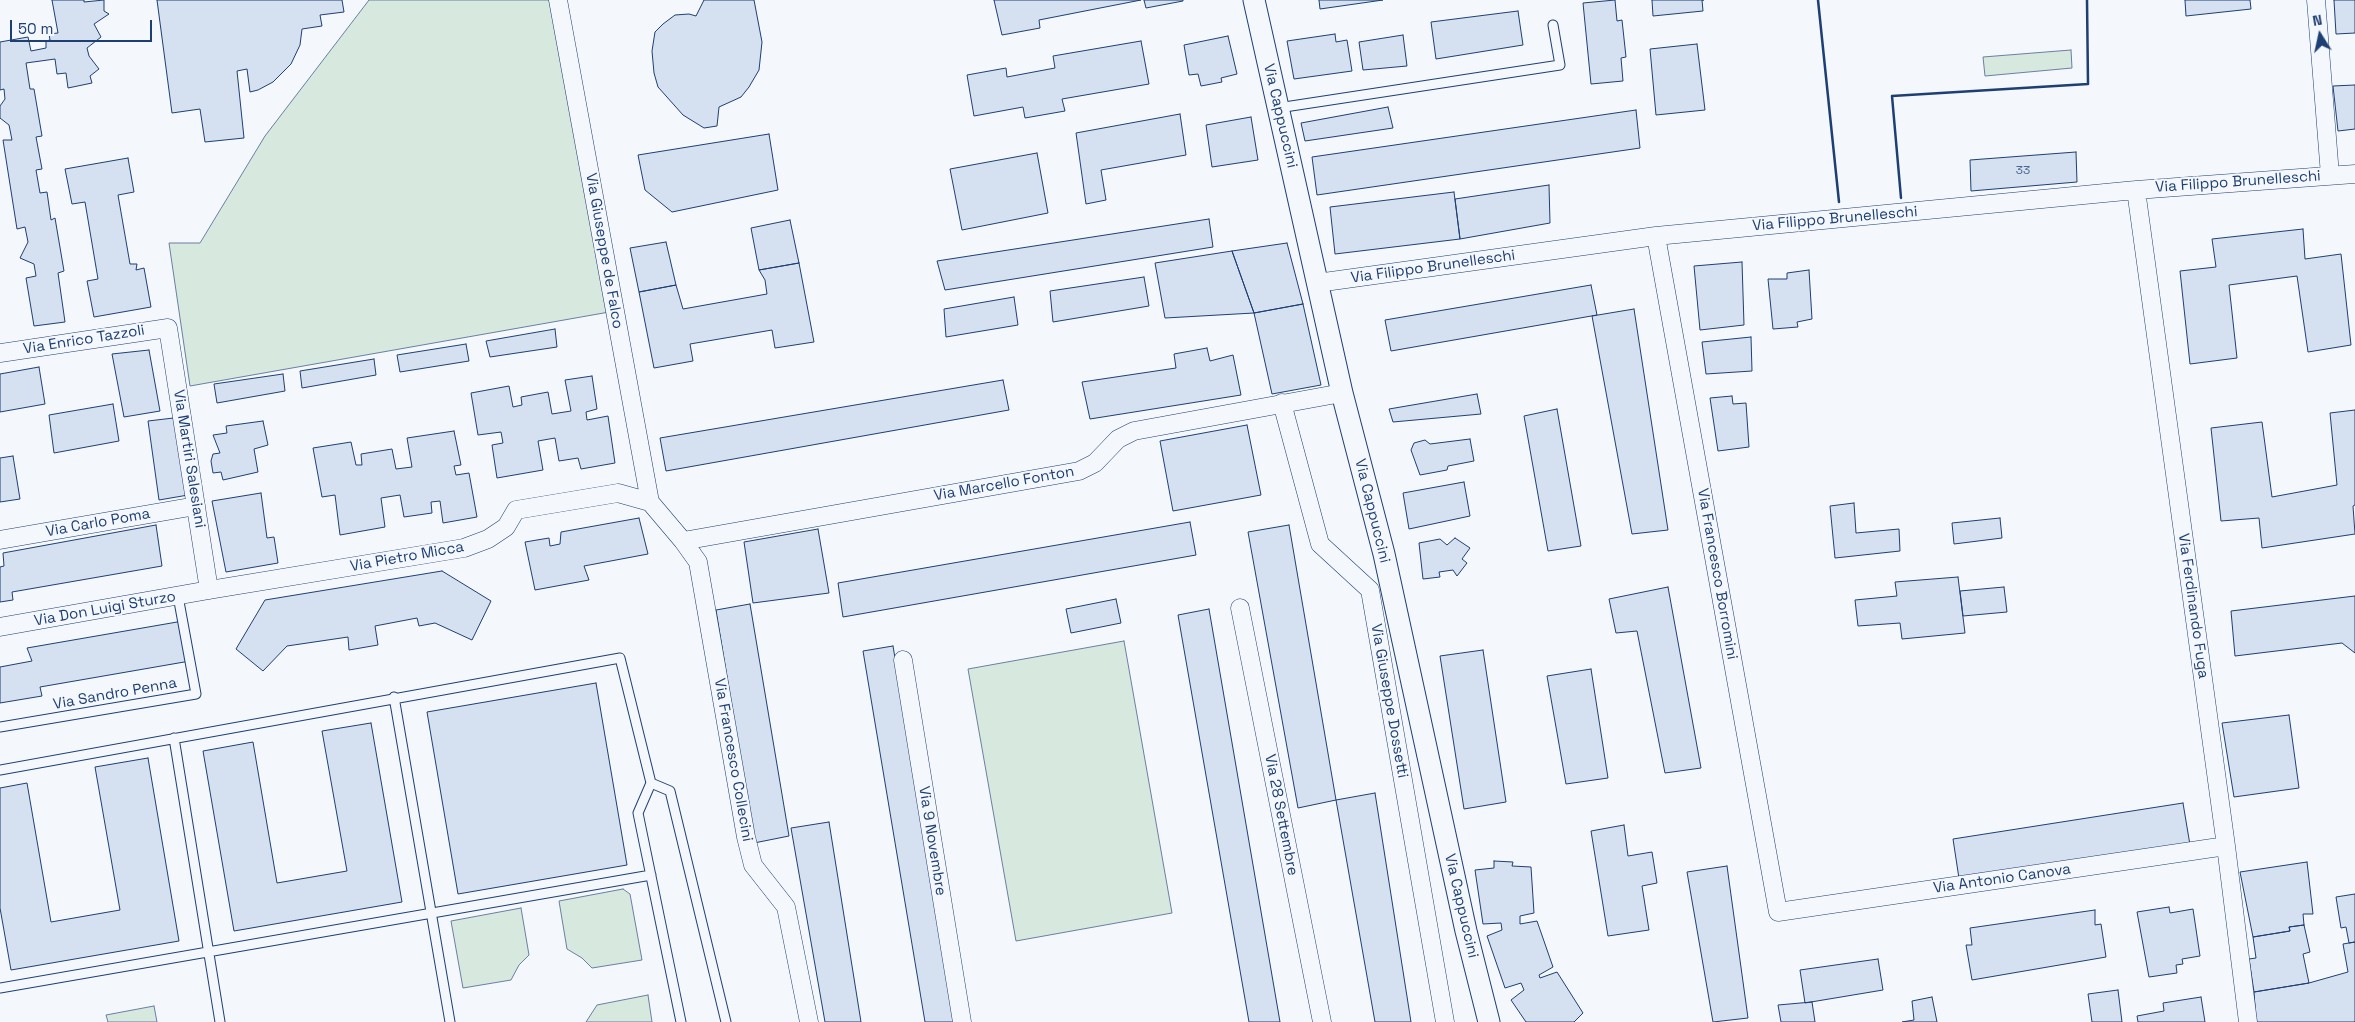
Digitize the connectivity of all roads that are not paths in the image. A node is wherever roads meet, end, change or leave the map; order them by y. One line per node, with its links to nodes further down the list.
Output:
1 (558, 0): 15 (street, Via Giuseppe de Falco)
2 (1254, 0): 5 (street, Via Cappuccini)
3 (2316, 0): 7 (street)
4 (1553, 25): 5 (lane)
5 (1278, 108): 10 (street, Via Cappuccini)
6 (2355, 174): 7 (street, Via Filippo Brunelleschi)
7 (2330, 175): 8 (street, Via Filippo Brunelleschi)
8 (2136, 190): 9 (street, Via Filippo Brunelleschi); 29 (street, Via Ferdinando Fuga)
9 (1656, 236): 10 (street, Via Filippo Brunelleschi); 31 (street, Via Francesco Borromini)
10 (1317, 283): 13 (street, Via Cappuccini)
11 (168, 328): 12 (street, Via Enrico Tazzoli); 16 (street, Via Martiri Salesiani)
12 (0, 353)
13 (1342, 393): 14 (street, Via Marcello Fonton); 43 (street, Via Cappuccini)
14 (1282, 403): 18 (street, Via Marcello Fonton); 42 (street, Via Giuseppe Dossetti)
15 (650, 502): 18 (street, Via Francesco Collecini); 19 (street, Via Pietro Micca)
16 (196, 506): 17 (street, Via Carlo Poma); 19 (street, Via Martiri Salesiani)
17 (0, 540)
18 (684, 541): 39 (street, Via Francesco Collecini)
19 (209, 590): 20 (street, Via Don Luigi Sturzo)
20 (178, 596): 22 (street, Via Don Luigi Sturzo); 25 (lane, Via Sandro Penna)
21 (1240, 608): 41 (street, Via 28 Settembre)
22 (0, 627)
23 (903, 660): 40 (street, Via 9 Novembre)
24 (394, 697): 26 (lane); 28 (lane); 32 (lane)
25 (0, 727)
26 (174, 738): 27 (lane); 33 (lane)
27 (0, 770)
28 (651, 783): 30 (lane); 38 (lane)
29 (2226, 846): 31 (street, Via Antonio Canova); 44 (street, Via Ferdinando Fuga)
30 (651, 875): 32 (lane); 37 (lane)
31 (1778, 912)
32 (431, 913): 33 (lane); 36 (lane)
33 (209, 952): 34 (lane); 35 (lane)
34 (0, 988)
35 (220, 1022)
36 (450, 1022)
37 (681, 1022)
38 (726, 1022)
39 (809, 1022)
40 (962, 1022)
41 (1322, 1022)
42 (1445, 1022)
43 (1489, 1022)
44 (2248, 1022)

